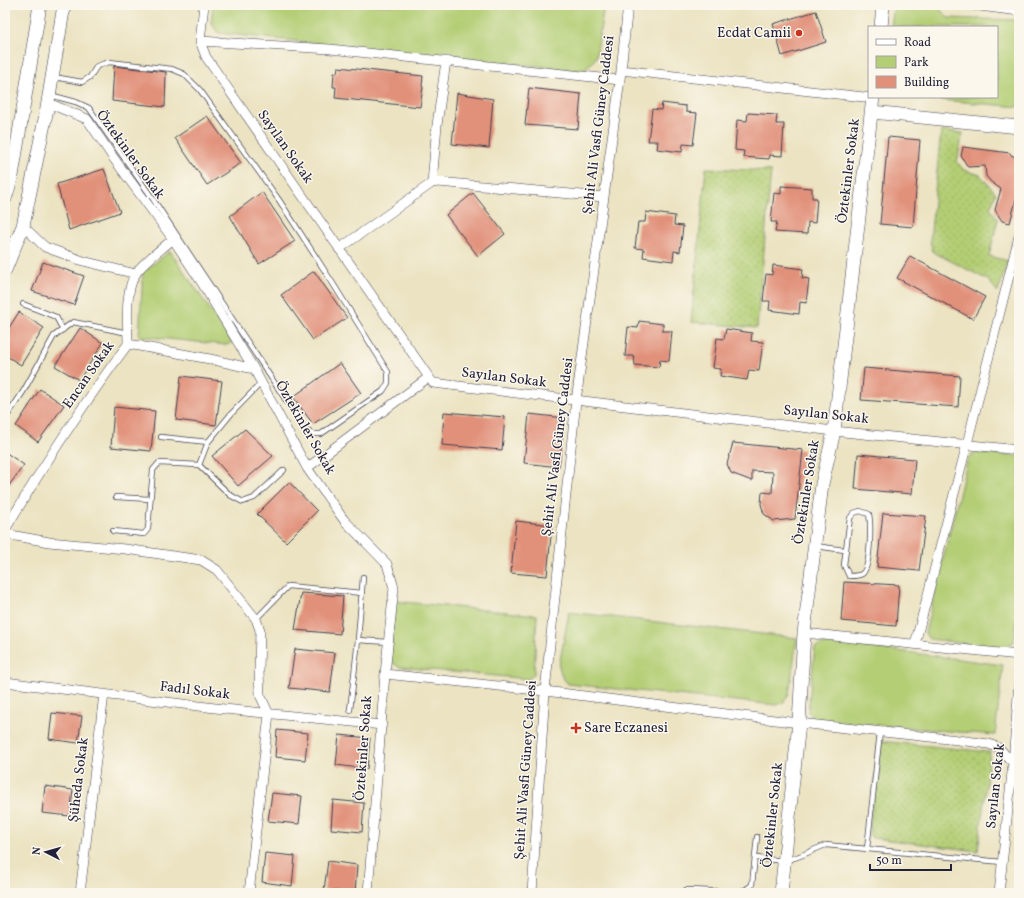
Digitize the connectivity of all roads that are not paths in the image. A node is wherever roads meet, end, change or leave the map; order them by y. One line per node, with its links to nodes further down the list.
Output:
1 (40, 5): 19 (street)
2 (64, 5): 12 (street)
3 (201, 5): 9 (street, Sayılan Sokak)
4 (628, 5): 11 (street, Şehit Ali Vasfi Güney Caddesi)
5 (883, 5): 8 (street)
6 (972, 5): 7 (street)
7 (1019, 11)
8 (881, 26)
9 (200, 40): 10 (street); 25 (street, Sayılan Sokak)
10 (446, 61): 11 (street); 18 (street)
11 (621, 75): 13 (street); 20 (street, Şehit Ali Vasfi Güney Caddesi)
12 (53, 76): 15 (street); 15 (lane)
13 (868, 98)
14 (873, 98): 16 (street, Öztekinler Sokak)
15 (49, 99): 22 (street); 24 (street, Öztekinler Sokak)
16 (872, 112): 17 (street); 37 (street, Öztekinler Sokak)
17 (1019, 127)
18 (432, 183): 20 (street); 25 (street)
19 (7, 184): 21 (street)
20 (604, 197): 35 (street, Şehit Ali Vasfi Güney Caddesi)
21 (5, 199)
22 (23, 226): 26 (street); 27 (street)
23 (1019, 236): 40 (street)
24 (173, 239): 27 (street); 32 (street, Öztekinler Sokak)
25 (340, 249): 33 (street, Sayılan Sokak)
26 (5, 270)
27 (136, 274): 30 (street)
28 (23, 304): 29 (lane)
29 (64, 330): 30 (lane); 36 (lane)
30 (128, 333): 31 (street)
31 (128, 344): 32 (street, Encan Sokak); 47 (street, Encan Sokak)
32 (254, 369): 34 (street, Öztekinler Sokak)
33 (429, 377): 35 (street, Sayılan Sokak); 43 (street)
34 (261, 383): 39 (lane); 43 (street, Öztekinler Sokak)
35 (576, 401): 37 (street, Sayılan Sokak); 63 (street, Şehit Ali Vasfi Güney Caddesi)
36 (5, 419)
37 (834, 430): 40 (street, Sayılan Sokak); 50 (street, Öztekinler Sokak)
38 (161, 436): 39 (lane)
39 (208, 442): 42 (lane)
40 (967, 444): 41 (street, Sayılan Sokak); 58 (street)
41 (1019, 450)
42 (199, 465): 44 (lane); 46 (lane)
43 (307, 468): 57 (street, Öztekinler Sokak)
44 (284, 470)
45 (116, 497): 46 (lane)
46 (150, 499): 48 (lane)
47 (5, 530)
48 (112, 531)
49 (5, 534): 54 (street)
50 (815, 546): 51 (lane); 55 (street, Öztekinler Sokak)
51 (846, 550): 51 (lane)
52 (363, 577): 53 (lane)
53 (362, 593): 54 (lane); 56 (lane)
54 (256, 619): 66 (street)
55 (804, 633): 58 (street); 67 (street, Öztekinler Sokak)
56 (358, 640): 57 (lane); 65 (lane)
57 (388, 642): 60 (street, Öztekinler Sokak)
58 (915, 644): 59 (street)
59 (1019, 655)
60 (385, 674): 63 (street); 68 (street, Öztekinler Sokak)
61 (5, 682): 64 (street, Fadıl Sokak)
62 (1019, 682): 70 (street, Sayılan Sokak)
63 (545, 691): 67 (street); 80 (street, Şehit Ali Vasfi Güney Caddesi)
64 (104, 694): 66 (street, Fadıl Sokak); 77 (street, Şüheda Sokak)
65 (350, 710)
66 (270, 714): 68 (street, Fadıl Sokak); 78 (street)
67 (799, 723): 69 (street); 74 (street, Öztekinler Sokak)
68 (382, 725): 79 (street, Öztekinler Sokak)
69 (880, 731): 70 (street); 72 (lane)
70 (1016, 763): 75 (street, Sayılan Sokak)
71 (757, 837): 73 (lane)
72 (867, 849): 74 (lane); 75 (lane)
73 (756, 858): 74 (lane); 76 (lane)
74 (784, 860): 81 (street, Öztekinler Sokak)
75 (1002, 862): 82 (street, Sayılan Sokak)
76 (686, 890)
77 (80, 893)
78 (249, 893)
79 (368, 893)
80 (532, 893)
81 (781, 893)
82 (999, 893)

